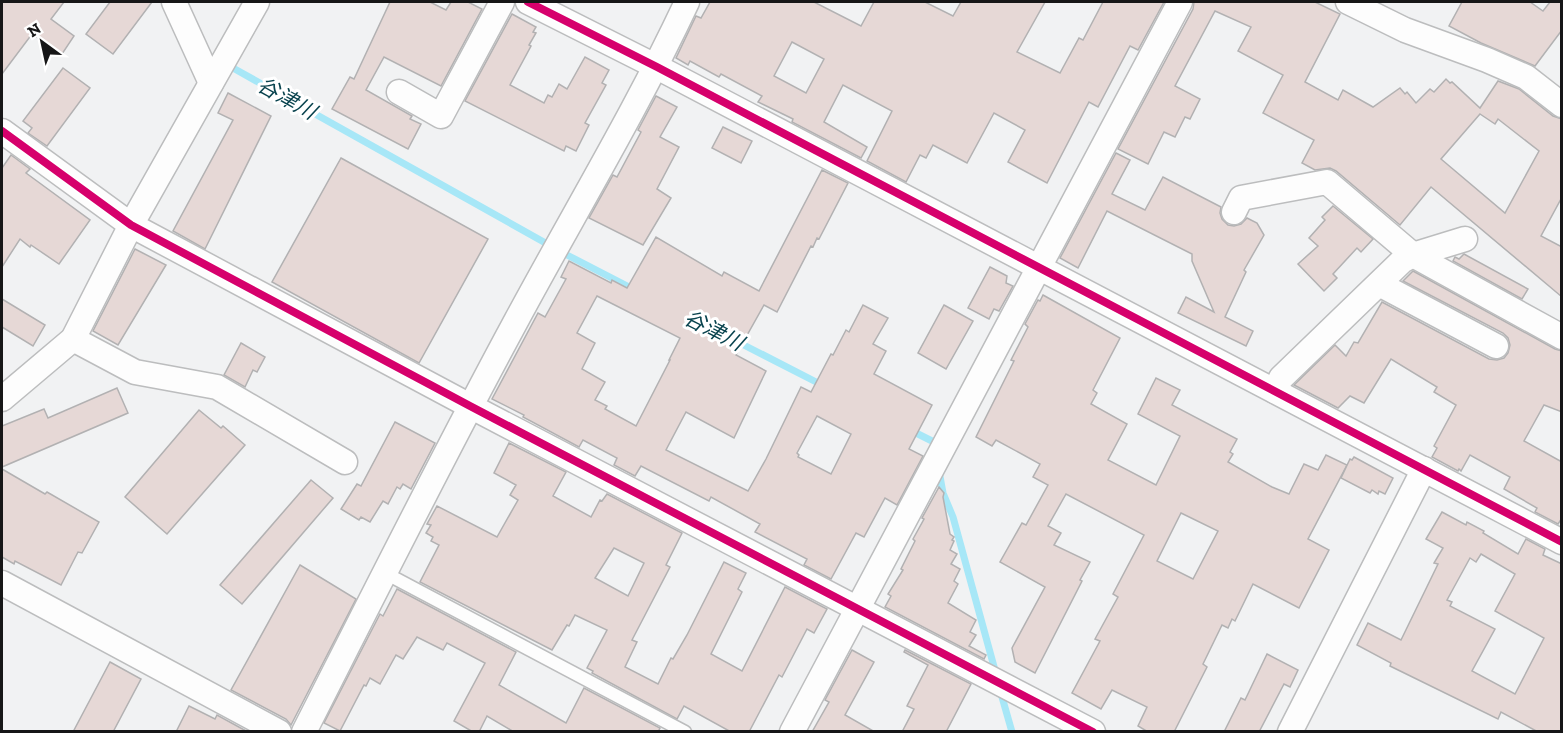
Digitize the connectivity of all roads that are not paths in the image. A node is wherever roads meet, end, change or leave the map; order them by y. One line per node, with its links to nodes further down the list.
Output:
1 (174, 2): 9 (street)
2 (257, 2): 9 (street)
3 (502, 2): 10 (street)
4 (528, 2): 8 (street)
5 (687, 2): 8 (street)
6 (1180, 2): 17 (street)
7 (1348, 2): 11 (street)
8 (657, 67): 17 (street); 24 (street)
9 (211, 83): 14 (street)
10 (399, 92)
11 (1562, 105)
12 (2, 131): 14 (street)
13 (1234, 212): 16 (street)
14 (131, 225): 20 (street); 24 (street)
15 (1465, 239): 16 (street)
16 (1413, 255): 18 (street); 19 (street)
17 (1039, 268): 22 (street); 30 (street)
18 (1379, 284): 21 (street); 22 (street)
19 (1562, 337)
20 (73, 339): 23 (street); 25 (street)
21 (1496, 346)
22 (1275, 391): 26 (street)
23 (2, 399)
24 (470, 406): 28 (street); 30 (street)
25 (345, 462)
26 (1424, 469): 27 (street); 36 (street)
27 (1562, 542)
28 (385, 573): 32 (street); 33 (lane)
29 (2, 583): 31 (street)
30 (857, 607): 34 (street); 35 (street)
31 (279, 732)
32 (304, 732)
33 (685, 732)
34 (792, 732)
35 (1093, 732)
36 (1290, 732)

